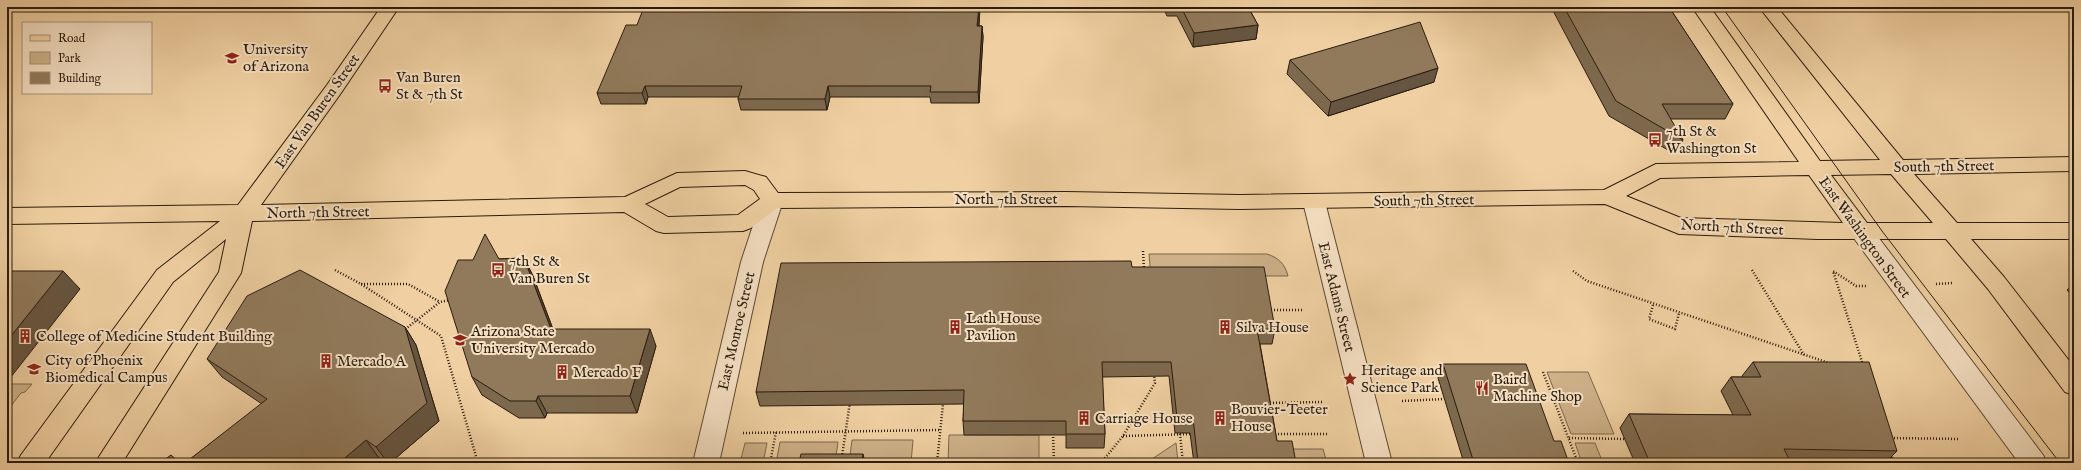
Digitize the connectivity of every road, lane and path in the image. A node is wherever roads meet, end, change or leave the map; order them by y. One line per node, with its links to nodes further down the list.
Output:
1 (390, 7): 12 (main road, East Van Buren Street)
2 (1701, 7): 6 (main road, East Washington Street)
3 (1768, 7): 5 (main road)
4 (2074, 164): 5 (main road, South 7th Street)
5 (1897, 167): 6 (main road, South 7th Street); 15 (main road)
6 (1815, 169): 7 (main road); 14 (main road, East Washington Street)
7 (1607, 197): 10 (main road, South 7th Street); 14 (main road, North 7th Street)
8 (772, 201): 9 (main road, North 7th Street); 11 (main road); 11 (main road, North 7th Street); 63 (street, East Monroe Street)
9 (1240, 202): 10 (main road, South 7th Street)
10 (1314, 202): 70 (street, East Adams Street)
11 (628, 204): 12 (main road, North 7th Street)
12 (243, 214): 13 (main road, North 7th Street); 60 (main road, East Van Buren Street); 61 (main road, East Van Buren Street)
13 (7, 216)
14 (1861, 231): 15 (main road); 73 (street, East Washington Street)
15 (1951, 231): 16 (main road); 38 (main road)
16 (2074, 231)
17 (1143, 251): 21 (path)
18 (335, 270): 23 (path)
19 (1752, 270): 33 (path)
20 (1573, 271): 28 (path)
21 (1145, 274)
22 (1953, 283): 24 (path)
23 (361, 284): 27 (path); 62 (path)
24 (1933, 284)
25 (1856, 286): 36 (path)
26 (458, 300): 27 (path, bridge)
27 (440, 302): 32 (path, bridge)
28 (1653, 305): 31 (path); 31 (path)
29 (1266, 310): 30 (path)
30 (1302, 310)
31 (1679, 313): 33 (path)
32 (398, 335)
33 (1805, 355): 34 (path)
34 (1833, 364)
35 (1153, 368): 54 (path)
36 (1864, 370)
37 (1544, 372): 55 (path)
38 (2074, 385)
39 (849, 398): 46 (path)
40 (1444, 399): 41 (path)
41 (1402, 400)
42 (1322, 402): 43 (path)
43 (1264, 403)
44 (943, 404): 45 (path)
45 (940, 430): 46 (path); 66 (path)
46 (847, 431): 47 (path); 65 (path)
47 (776, 432): 49 (path); 64 (path)
48 (1053, 432): 67 (path)
49 (743, 433)
50 (1180, 434): 51 (path); 54 (path); 69 (path)
51 (1196, 434)
52 (1267, 434): 53 (path)
53 (1330, 434)
54 (1123, 436): 68 (path)
55 (1569, 438): 57 (path); 71 (path)
56 (1886, 438): 58 (path)
57 (1625, 439)
58 (1960, 439)
59 (1890, 450): 72 (path)
60 (30, 463)
61 (108, 463)
62 (478, 463)
63 (706, 463)
64 (770, 463)
65 (841, 463)
66 (937, 463)
67 (1054, 463)
68 (1101, 463)
69 (1183, 463)
70 (1379, 463)
71 (1578, 463)
72 (1894, 463)
73 (2034, 463)

